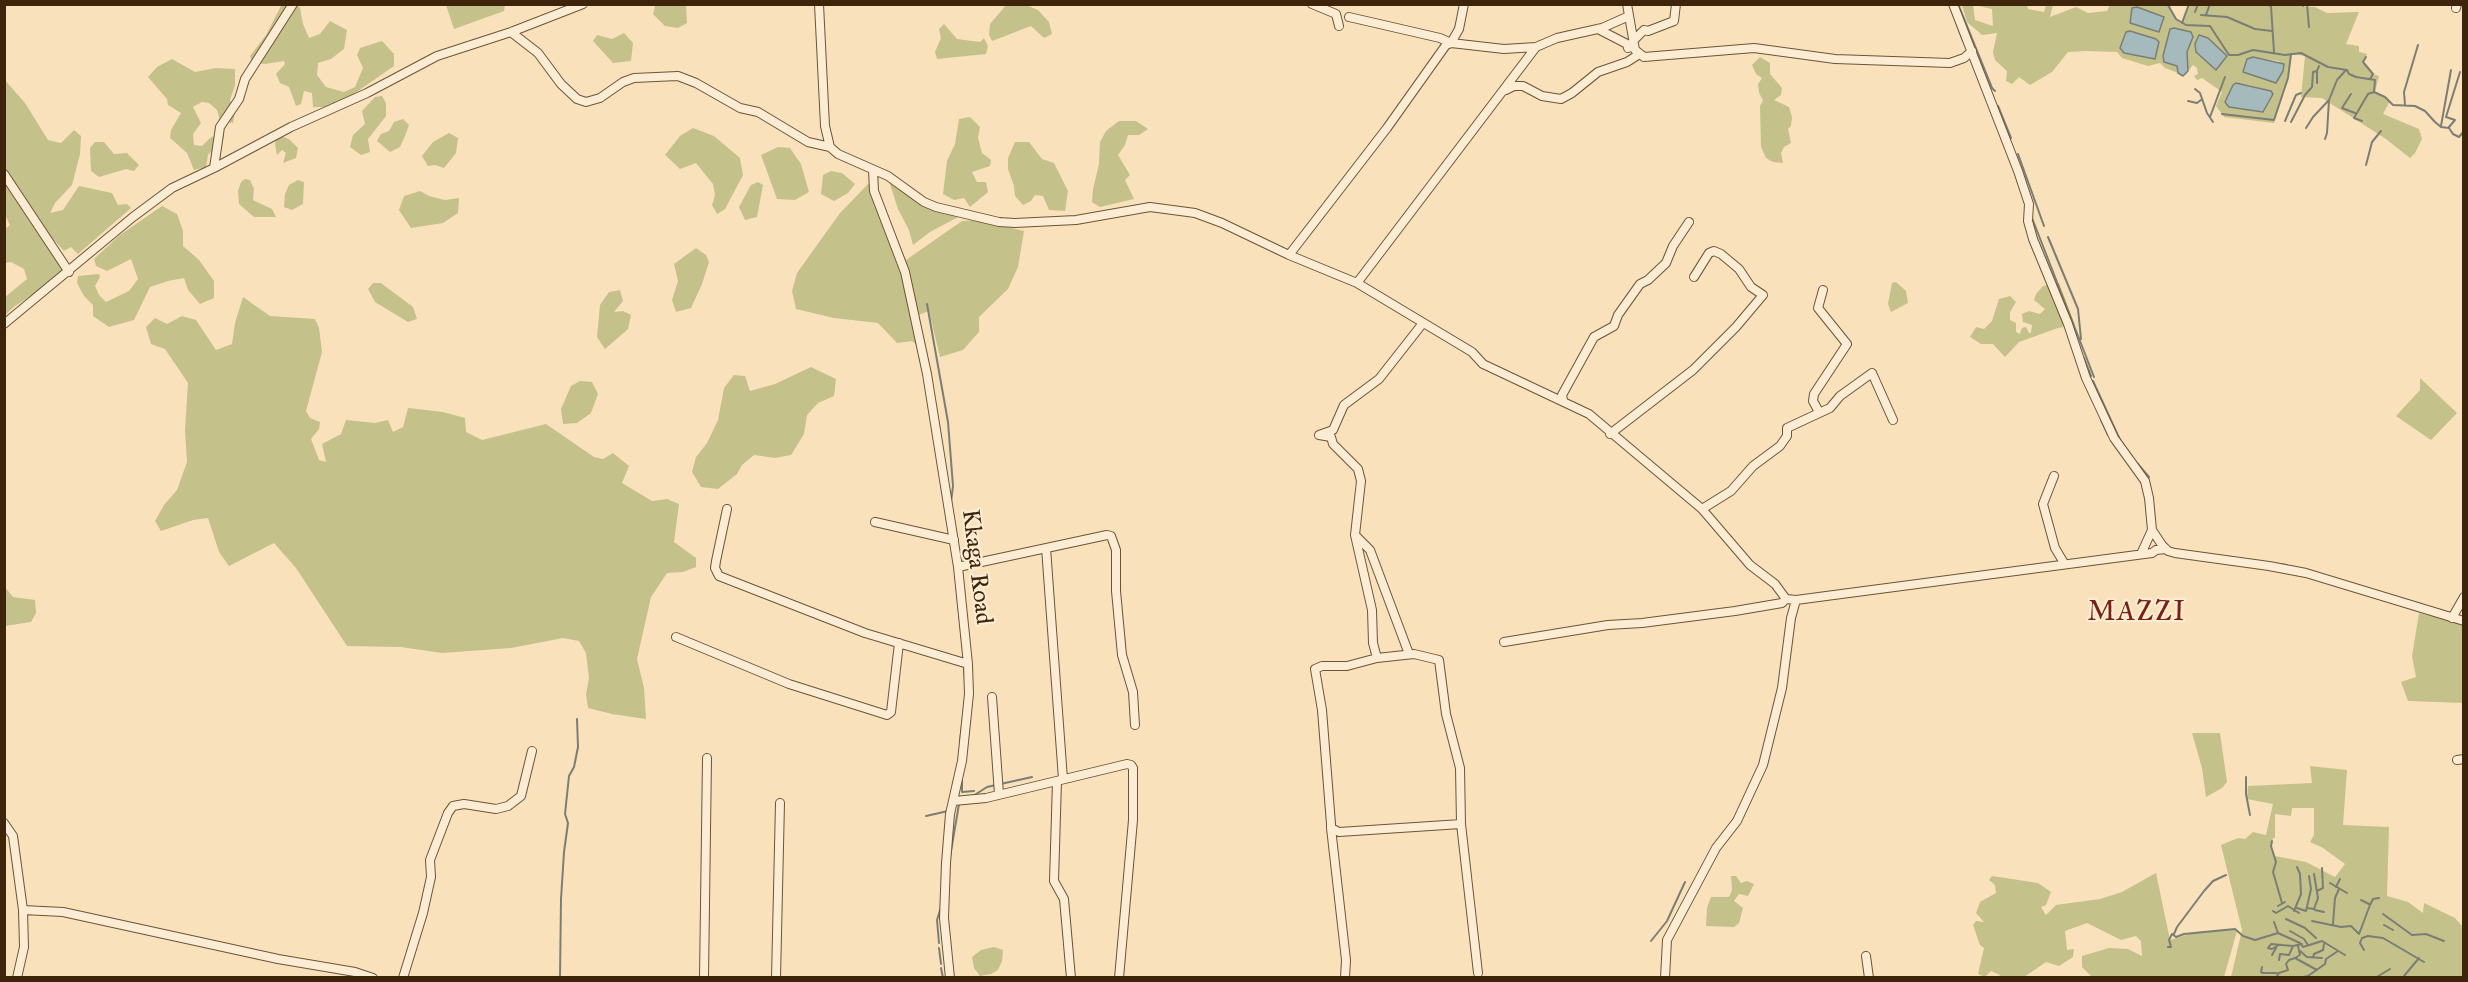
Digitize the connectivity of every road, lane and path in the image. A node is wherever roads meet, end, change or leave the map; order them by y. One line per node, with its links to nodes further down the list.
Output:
1 (293, 4): 22 (street)
2 (583, 4): 13 (street)
3 (819, 4): 21 (street)
4 (1312, 4): 11 (street)
5 (1464, 4): 14 (street)
6 (1627, 4): 9 (street)
7 (1677, 4): 15 (street)
8 (1953, 4): 17 (street)
9 (1629, 16): 12 (street); 15 (street)
10 (1348, 17): 14 (street)
11 (1339, 26)
12 (1598, 29): 15 (street); 16 (street)
13 (511, 32): 21 (street); 22 (street)
14 (1451, 42): 16 (street); 26 (street)
15 (1631, 42): 18 (street); 19 (street)
16 (1536, 47): 20 (street)
17 (1972, 51): 18 (street); 41 (street)
18 (1638, 55): 19 (street)
19 (1620, 64): 20 (street)
20 (1505, 91): 29 (street)
21 (830, 147): 23 (street)
22 (214, 168): 27 (street)
23 (873, 170): 26 (street); 43 (street, Kkaga Road)
24 (4, 174): 27 (street)
25 (1689, 222): 33 (street)
26 (1289, 255): 29 (street)
27 (69, 272): 32 (street)
28 (1694, 277): 36 (street)
29 (1357, 283): 31 (street)
30 (1823, 290): 34 (street)
31 (1423, 323): 33 (street); 42 (street)
32 (4, 324)
33 (1563, 400): 36 (street)
34 (1819, 412): 35 (street); 39 (street)
35 (1893, 420)
36 (1610, 434): 39 (street)
37 (2054, 476): 47 (street)
38 (727, 508): 56 (street)
39 (1702, 509): 50 (street)
40 (875, 522): 43 (street)
41 (2152, 530): 45 (street); 46 (street)
42 (1354, 535): 57 (street); 58 (street)
43 (954, 540): 48 (street, Kkaga Road)
44 (1046, 548): 48 (street); 61 (street); 64 (street)
45 (2166, 549): 46 (street); 52 (street)
46 (2141, 554): 47 (street)
47 (2064, 563): 51 (street)
48 (958, 567): 59 (street, Kkaga Road)
49 (2463, 597): 52 (street)
50 (1786, 599): 51 (street); 55 (street)
51 (1796, 600): 83 (street)
52 (2452, 618): 53 (street)
53 (2463, 621)
54 (676, 637): 56 (street)
55 (1504, 642)
56 (899, 643): 59 (street)
57 (1409, 654): 58 (street); 69 (street)
58 (1377, 658): 70 (street)
59 (968, 664): 66 (street, Kkaga Road)
60 (992, 697): 65 (street)
61 (1135, 725)
62 (532, 751): 76 (street)
63 (707, 758): 77 (street)
64 (1060, 780): 65 (street); 80 (street); 81 (street)
65 (999, 794): 66 (street)
66 (954, 801): 79 (street, Kkaga Road)
67 (780, 803): 78 (street)
68 (4, 823): 71 (street)
69 (1461, 824): 70 (street); 73 (street)
70 (1331, 828): 82 (street)
71 (23, 910): 74 (street); 75 (street)
72 (1866, 956): 84 (street)
73 (1478, 973)
74 (17, 978)
75 (373, 978)
76 (403, 978)
77 (704, 978)
78 (776, 978)
79 (950, 978)
80 (1071, 978)
81 (1119, 978)
82 (1345, 978)
83 (1665, 978)
84 (1869, 978)

